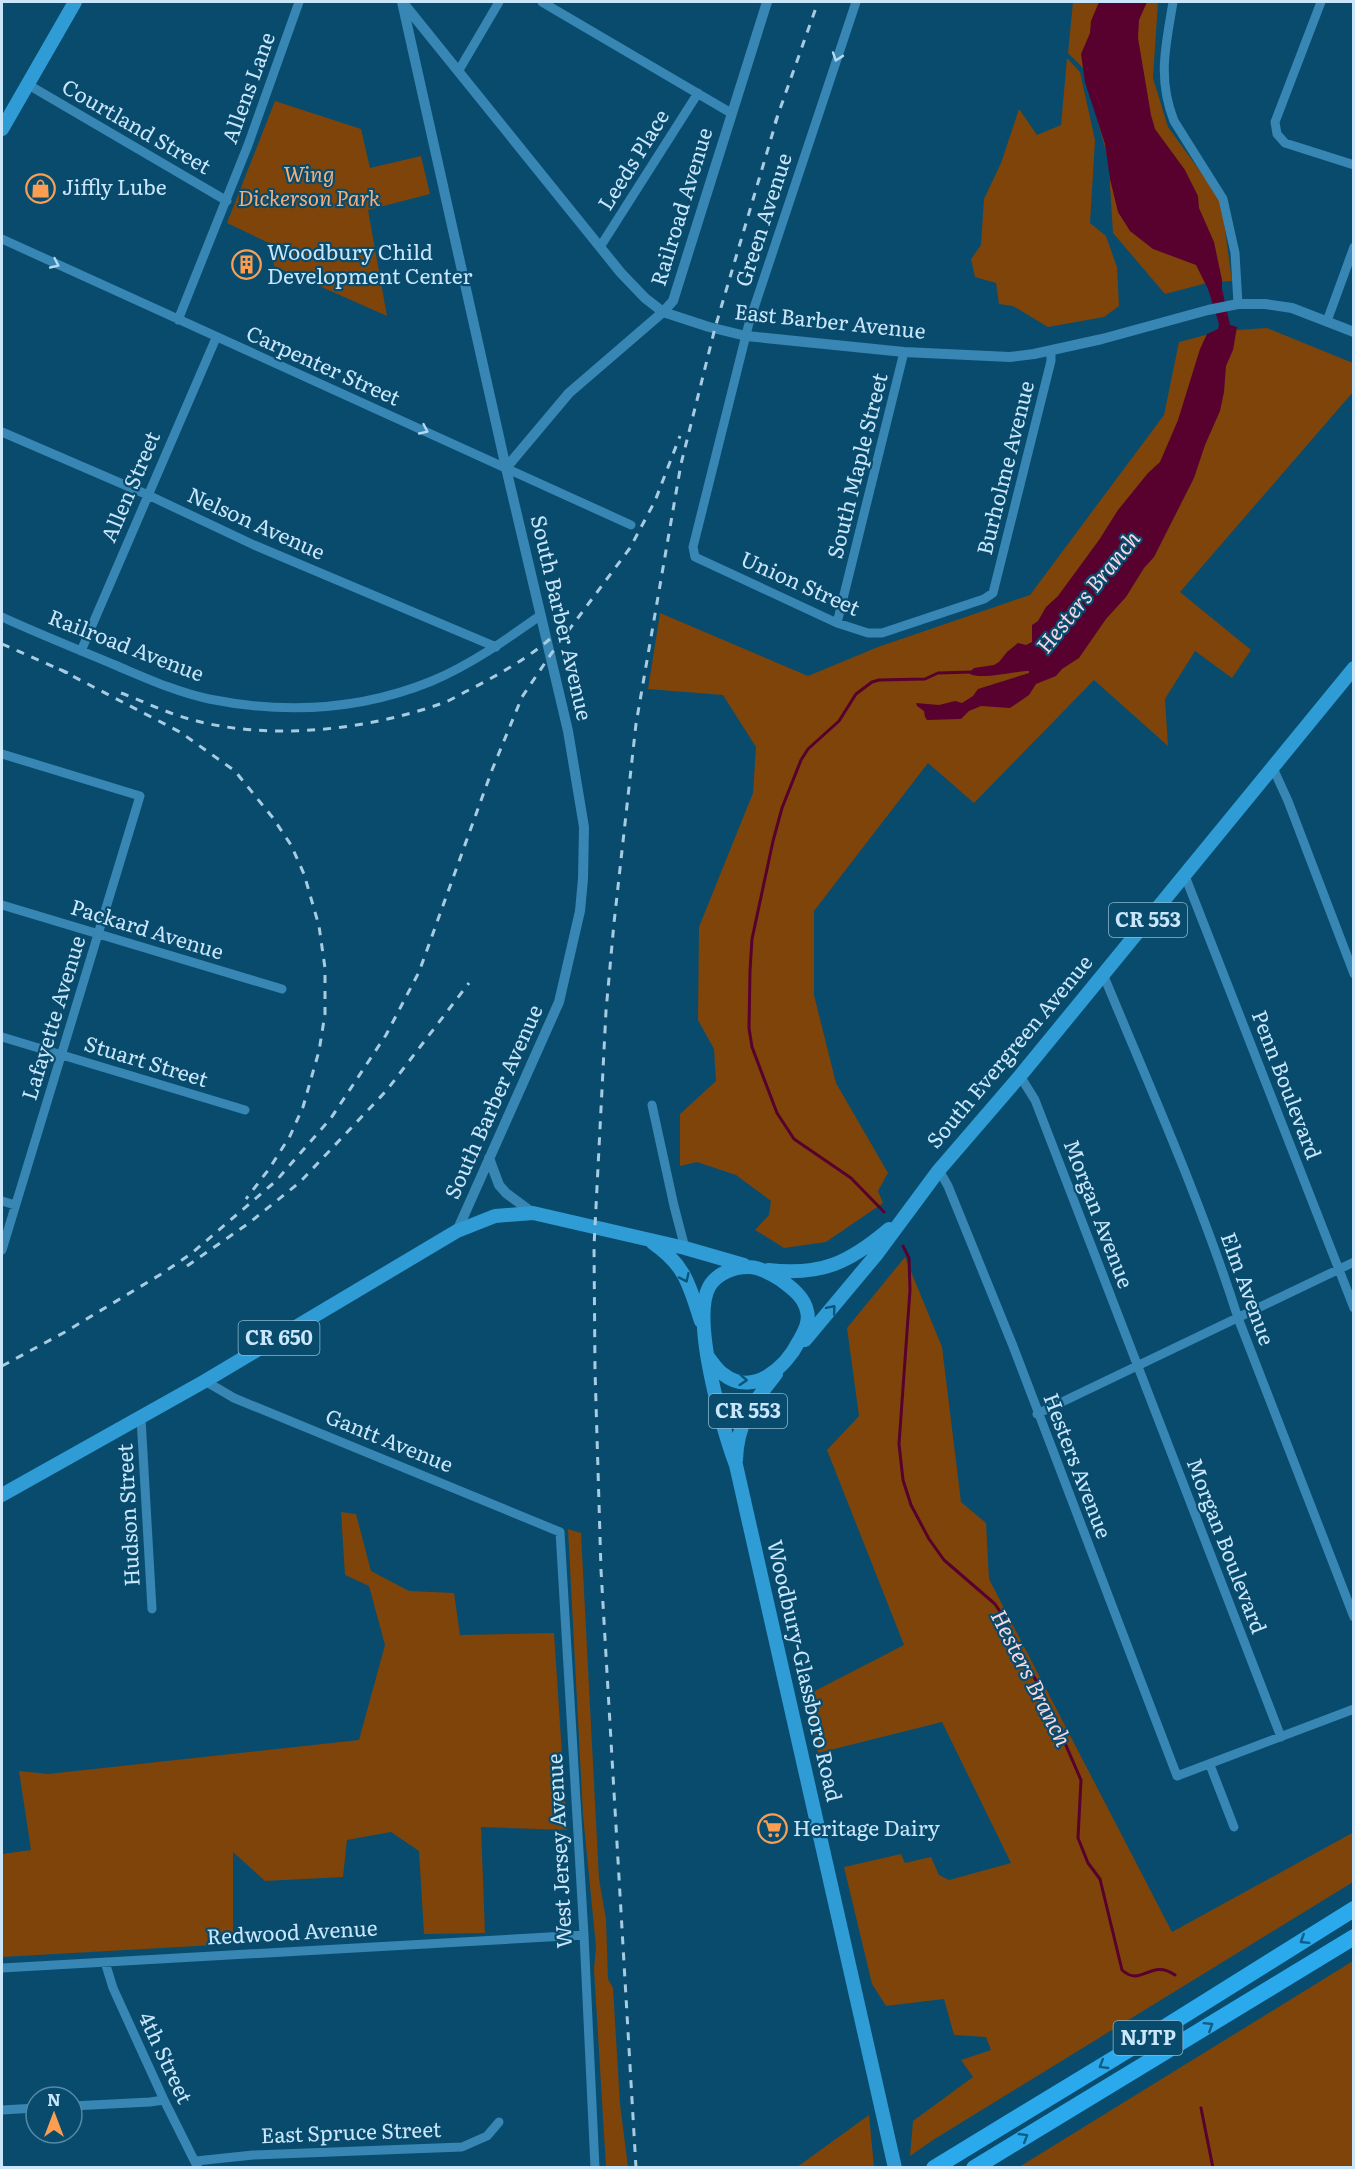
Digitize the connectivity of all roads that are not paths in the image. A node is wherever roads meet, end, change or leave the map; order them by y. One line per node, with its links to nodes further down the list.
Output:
1 (75, 2): 11 (main road)
2 (299, 2): 16 (street, Allens Lane)
3 (402, 2): 10 (street, East Barber Avenue); 30 (street, South Barber Avenue)
4 (499, 2): 10 (street)
5 (542, 2): 12 (street)
6 (767, 2): 13 (street, Railroad Avenue)
7 (856, 2): 25 (street, Green Avenue, one-way to 25)
8 (1173, 2): 20 (street)
9 (1321, 2): 15 (street)
10 (459, 70): 18 (street, East Barber Avenue)
11 (27, 84): 14 (main road); 16 (street, Courtland Street)
12 (698, 93): 13 (street); 18 (street, Leeds Place)
13 (731, 112): 21 (street, Railroad Avenue)
14 (2, 129)
15 (1353, 165)
16 (226, 201): 22 (street, Allens Lane)
17 (2, 239): 22 (street, Carpenter Street, one-way to 22)
18 (600, 247): 21 (street, East Barber Avenue)
19 (1353, 247): 23 (street)
20 (1233, 304): 23 (street, East Barber Avenue); 27 (street, East Barber Avenue)
21 (663, 312): 25 (street, East Barber Avenue); 30 (street, Railroad Avenue)
22 (178, 320): 26 (street, Carpenter Street)
23 (1327, 321): 24 (street, East Barber Avenue)
24 (1353, 332)
25 (746, 336): 28 (street, East Barber Avenue); 33 (street, Green Avenue)
26 (216, 338): 30 (street, Carpenter Street, one-way to 30); 31 (street, Allen Street)
27 (1051, 351): 28 (street, East Barber Avenue); 34 (street, Burholme Avenue)
28 (904, 352): 37 (street, South Maple Street)
29 (2, 432): 31 (street, Nelson Avenue)
30 (506, 468): 32 (street, Carpenter Street); 35 (street, South Barber Avenue)
31 (148, 495): 38 (street, Nelson Avenue); 39 (street, Allen Street)
32 (630, 525)
33 (695, 557): 37 (street, Union Street)
34 (993, 593): 37 (street, Union Street)
35 (541, 615): 38 (street, Railroad Avenue); 54 (street, South Barber Avenue)
36 (2, 617): 39 (street, Railroad Avenue)
37 (837, 623)
38 (496, 647): 39 (street, Railroad Avenue)
39 (81, 651)
40 (1353, 668): 42 (main road, South Evergreen Avenue / CR 553)
41 (2, 754): 45 (street, Lafayette Avenue)
42 (1273, 768): 43 (main road, South Evergreen Avenue / CR 553); 47 (street)
43 (1185, 876): 46 (main road, South Evergreen Avenue / CR 553); 66 (street, Penn Boulevard)
44 (2, 905): 45 (street, Packard Avenue)
45 (98, 934): 48 (street, Packard Avenue); 50 (street, Lafayette Avenue)
46 (1103, 974): 51 (main road, South Evergreen Avenue / CR 553); 68 (street, Elm Avenue)
47 (1353, 974)
48 (282, 988)
49 (2, 1037): 50 (street, Stuart Street)
50 (62, 1055): 53 (street, Stuart Street); 57 (street, Lafayette Avenue)
51 (1020, 1076): 55 (main road, South Evergreen Avenue / CR 553); 73 (street, Morgan Avenue)
52 (652, 1106): 62 (street)
53 (245, 1110)
54 (489, 1158): 58 (street); 60 (street, South Barber Avenue)
55 (939, 1170): 59 (main road, South Evergreen Avenue / CR 553); 75 (street, Hesters Avenue)
56 (2, 1201): 57 (street)
57 (15, 1205): 63 (street, Lafayette Avenue)
58 (533, 1212): 60 (main road, South Evergreen Avenue / CR 650); 61 (main road, South Evergreen Avenue / CR 650)
59 (906, 1215): 65 (main road, South Evergreen Avenue / CR 553); 70 (main road, South Evergreen Avenue / CR 553, one-way to 59)
60 (457, 1231): 74 (main road, South Evergreen Avenue / CR 650)
61 (646, 1239): 62 (main road, South Evergreen Avenue / CR 650); 69 (main road, South Evergreen Avenue / CR 650, one-way to 69)
62 (686, 1248): 65 (main road, South Evergreen Avenue / CR 650)
63 (2, 1250)
64 (1353, 1262): 66 (street)
65 (754, 1268): 69 (main road); 70 (main road)
66 (1338, 1269): 67 (street, Penn Boulevard); 68 (street)
67 (1353, 1308)
68 (1238, 1318): 73 (street); 81 (street, Elm Avenue)
69 (704, 1332): 71 (main road)
70 (793, 1352): 72 (main road)
71 (708, 1357): 72 (main road, one-way to 72); 77 (main road, Woodbury-Glassboro Road / CR 553)
72 (782, 1366): 77 (main road, Woodbury-Glassboro Road / CR 553)
73 (1137, 1367): 75 (street); 83 (street, Morgan Boulevard)
74 (205, 1382): 76 (main road, South Evergreen Avenue / CR 650); 79 (street, Gantt Avenue)
75 (1037, 1414): 84 (street, Hesters Avenue)
76 (141, 1418): 78 (main road, South Evergreen Avenue / CR 650); 80 (street, Hudson Street)
77 (735, 1465): 99 (main road, Woodbury-Glassboro Road / CR 553)
78 (2, 1495)
79 (560, 1532): 87 (street, West Jersey Avenue)
80 (152, 1609)
81 (1353, 1617)
82 (1353, 1709): 83 (street)
83 (1281, 1737): 84 (street)
84 (1210, 1765): 85 (street)
85 (1234, 1827)
86 (1353, 1909): 97 (highway, NJTP, one-way to 97)
87 (584, 1935): 89 (street, Redwood Avenue); 98 (street, West Jersey Avenue)
88 (1353, 1937): 100 (highway, NJTP, one-way to 88)
89 (105, 1962): 90 (street, Redwood Avenue); 91 (street, 4th Street)
90 (2, 1968)
91 (164, 2100): 92 (street); 96 (street, 4th Street)
92 (84, 2105)
93 (24, 2109): 94 (street)
94 (2, 2110)
95 (499, 2122): 96 (street, East Spruce Street)
96 (197, 2164)
97 (938, 2165)
98 (594, 2168)
99 (895, 2168)
100 (974, 2168)

